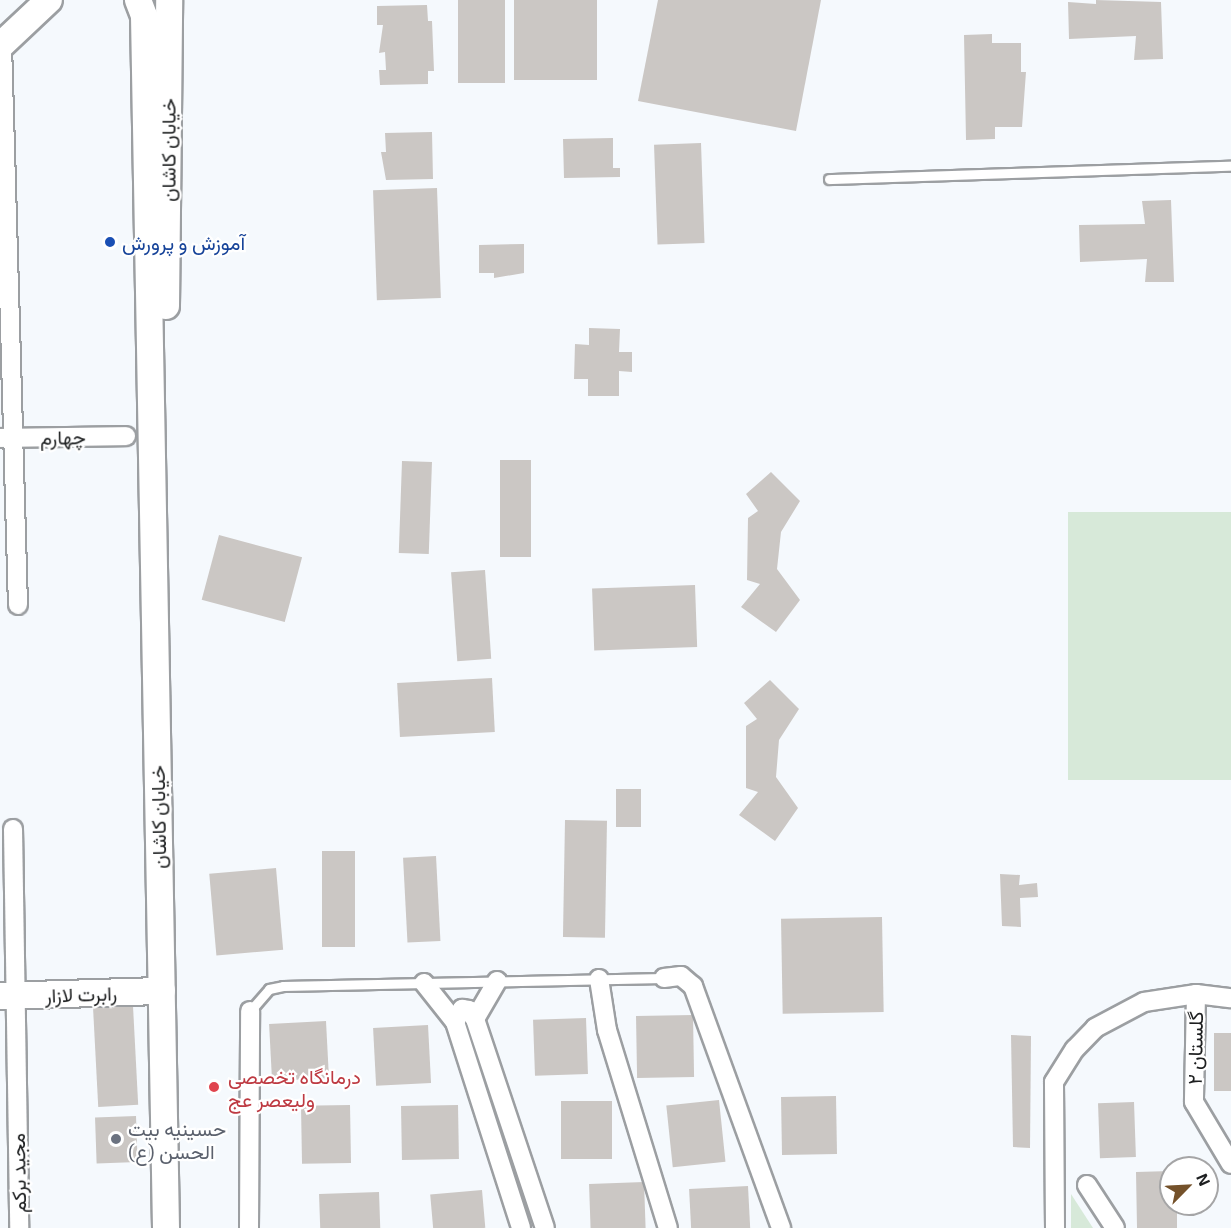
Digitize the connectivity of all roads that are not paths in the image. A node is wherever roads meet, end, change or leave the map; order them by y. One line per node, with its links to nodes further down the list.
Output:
1 (49, 0): 4 (street)
2 (138, 0): 7 (street, خیابان کاشان)
3 (169, 0): 7 (street, خیابان کاشان)
4 (1, 45): 9 (street)
5 (1231, 166): 6 (lane)
6 (829, 179)
7 (151, 407): 16 (street, خیابان کاشان)
8 (126, 436): 9 (street, چهارم)
9 (7, 438): 10 (street)
10 (18, 605)
11 (13, 829): 18 (street, مجید برکم)
12 (664, 978): 13 (lane); 31 (street)
13 (599, 979): 14 (lane); 30 (street)
14 (496, 981): 15 (lane); 21 (street)
15 (424, 983): 20 (lane); 22 (street)
16 (162, 992): 18 (street, رابرت لازار); 26 (street, خیابان کاشان)
17 (1196, 994): 19 (street); 23 (street, گلستان ۲); 32 (street)
18 (8, 996): 25 (street, مجید برکم)
19 (1231, 998)
20 (250, 1011): 27 (street)
21 (475, 1019): 22 (street); 29 (street)
22 (455, 1022): 28 (street)
23 (1231, 1164)
24 (1087, 1185): 33 (street)
25 (19, 1228)
26 (166, 1228)
27 (249, 1228)
28 (521, 1228)
29 (545, 1228)
30 (668, 1228)
31 (781, 1228)
32 (1055, 1228)
33 (1115, 1228)

